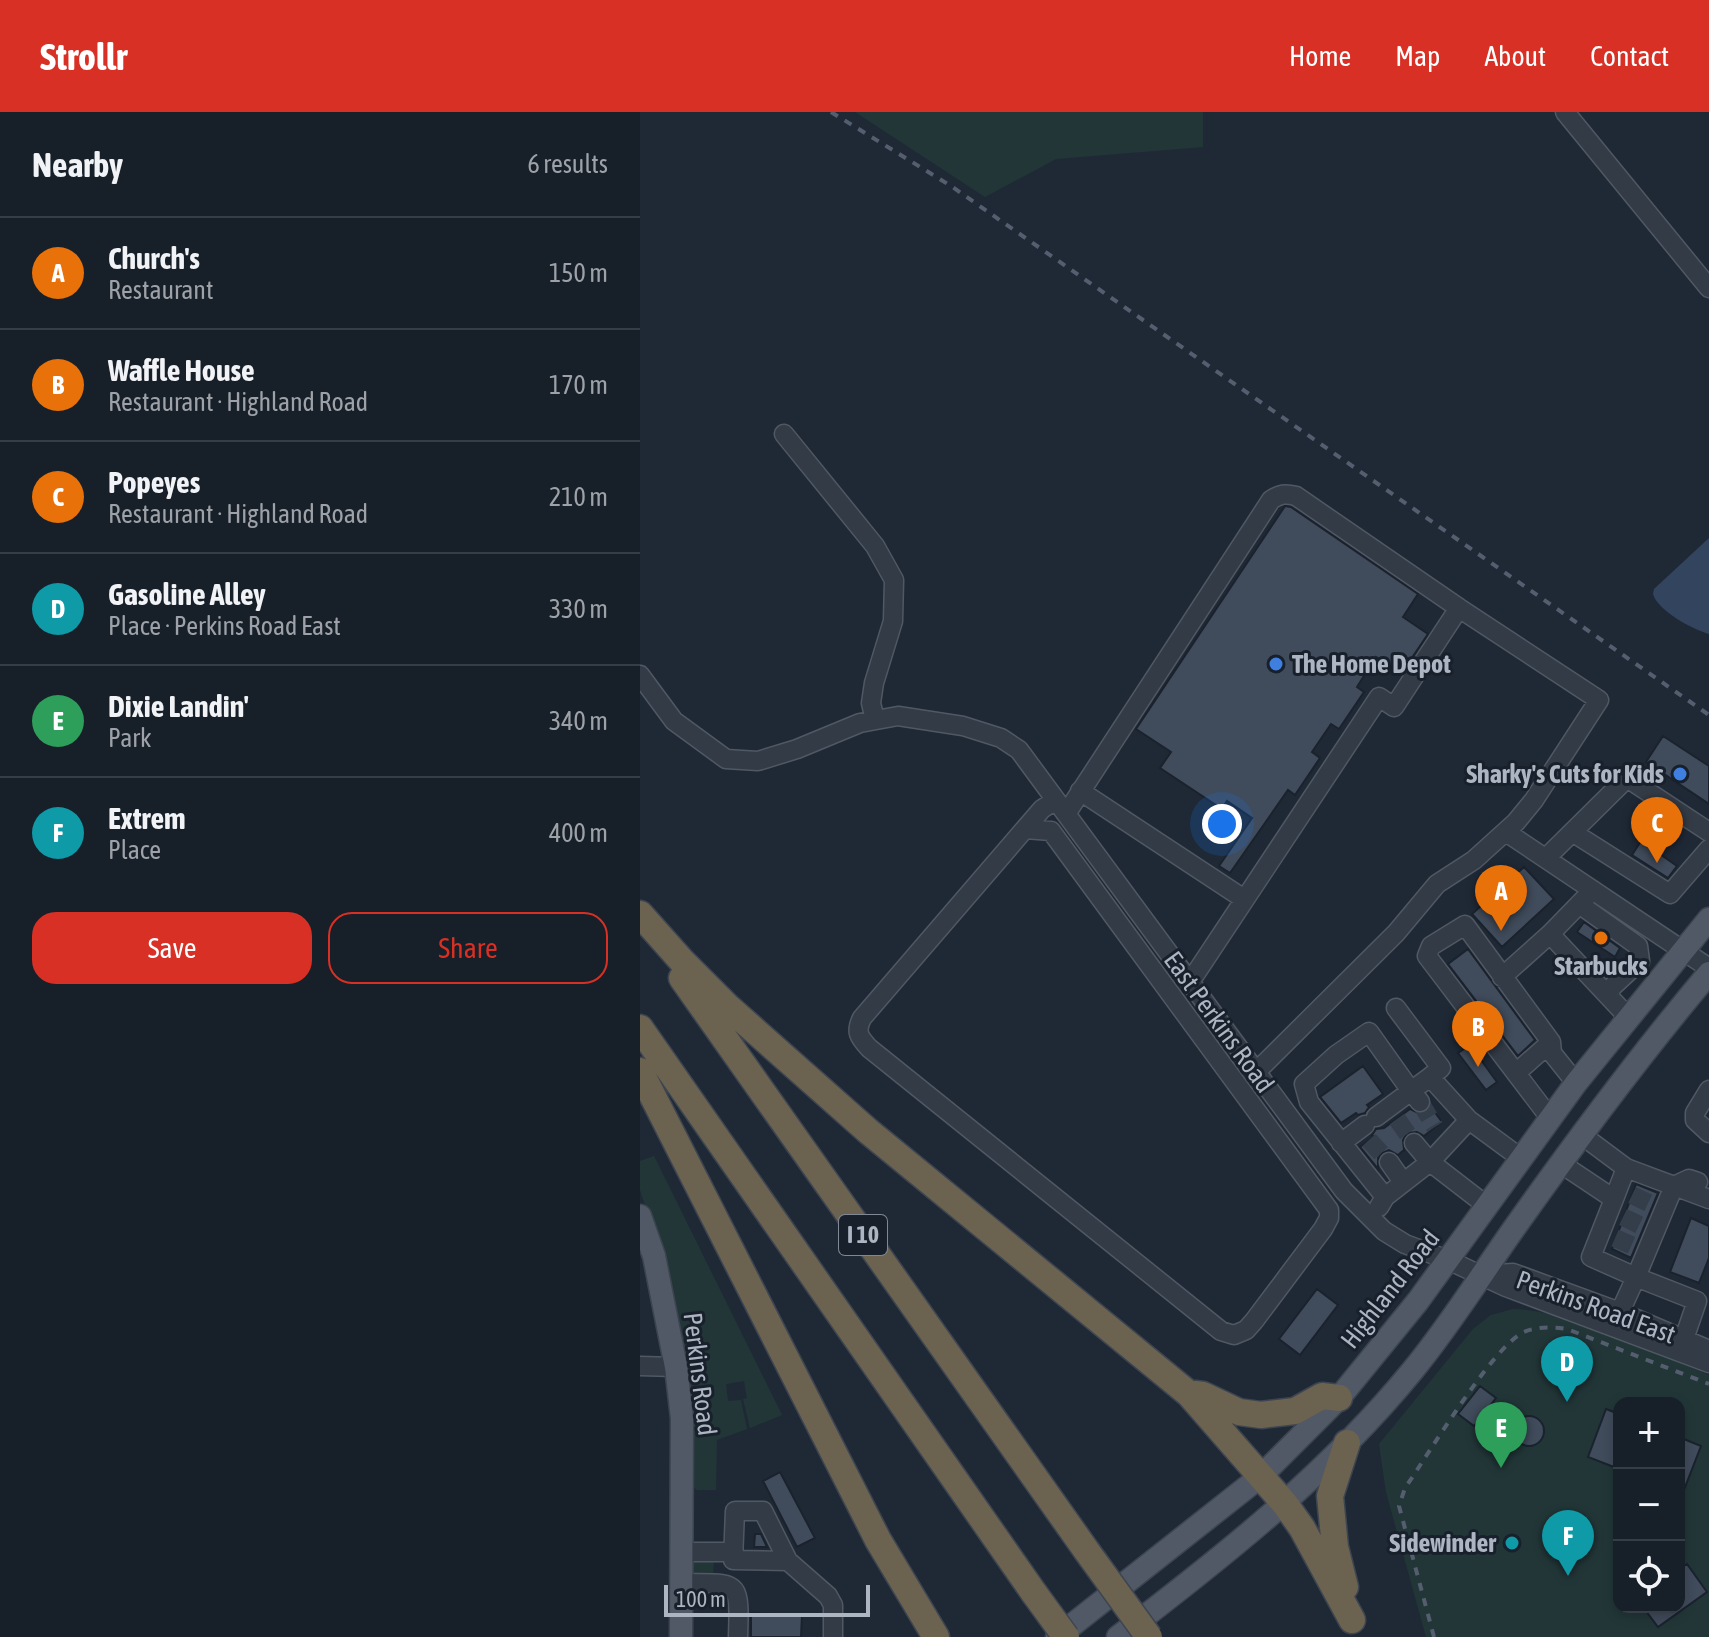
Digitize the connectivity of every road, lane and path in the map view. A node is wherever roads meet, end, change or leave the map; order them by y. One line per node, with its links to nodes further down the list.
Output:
1 (1565, 112): 2 (street)
2 (1709, 288)
3 (784, 434): 6 (street)
4 (1459, 608): 7 (street); 10 (street); 16 (street)
5 (640, 675): 6 (street)
6 (875, 720): 8 (street, East Perkins Road)
7 (1080, 791): 8 (street); 16 (street)
8 (1061, 807): 9 (street); 24 (street, East Perkins Road)
9 (1025, 829): 9 (street)
10 (1506, 832): 14 (street); 31 (street)
11 (1572, 832): 12 (street); 13 (street); 14 (street)
12 (1709, 832)
13 (1704, 854)
14 (1546, 858): 15 (street)
15 (1593, 890): 17 (street); 21 (street)
16 (1244, 899): 24 (street)
17 (1579, 904): 20 (street); 25 (street)
18 (640, 917): 70 (highway); 90 (highway, I 10, bridge)
19 (1709, 919): 21 (main road, Highland Road)
20 (1550, 934): 23 (street); 25 (street)
21 (1682, 950): 22 (street); 27 (main road, Highland Road)
22 (1709, 971): 41 (main road)
23 (1502, 977): 29 (street); 32 (street)
24 (1190, 982): 31 (street, East Perkins Road)
25 (1608, 996): 27 (street)
26 (1396, 1008): 33 (street)
27 (1628, 1017): 34 (main road, Highland Road)
28 (640, 1028): 88 (highway, I 10, bridge)
29 (1551, 1042): 32 (street); 34 (street)
30 (640, 1071): 66 (highway)
31 (1256, 1072): 58 (street, East Perkins Road)
32 (1516, 1073): 37 (street)
33 (1430, 1077): 36 (street); 38 (street)
34 (1576, 1083): 37 (main road, Highland Road)
35 (1709, 1090): 40 (street)
36 (1416, 1097): 42 (street); 42 (street)
37 (1550, 1118): 45 (main road, Highland Road)
38 (1469, 1120): 44 (street); 45 (street)
39 (1435, 1127): 44 (street)
40 (1709, 1133)
41 (1583, 1136): 48 (main road); 49 (street)
42 (1341, 1143): 53 (street)
43 (1414, 1143): 47 (street)
44 (1447, 1144): 47 (street)
45 (1522, 1159): 56 (main road, Highland Road)
46 (1389, 1162): 50 (street)
47 (1430, 1162): 50 (street); 56 (street)
48 (1560, 1163): 55 (street); 60 (main road)
49 (1626, 1168): 52 (street); 55 (street)
50 (1403, 1182): 53 (street)
51 (1698, 1182): 52 (street)
52 (1674, 1186): 54 (street); 61 (street)
53 (1385, 1197): 58 (street)
54 (1709, 1199)
55 (1619, 1202): 61 (street)
56 (1487, 1206): 59 (main road, Highland Road)
57 (640, 1216): 69 (main road, Perkins Road)
58 (1371, 1219): 59 (street, East Perkins Road)
59 (1448, 1260): 60 (street, Perkins Road East); 71 (main road, Highland Road)
60 (1481, 1275): 63 (street, Perkins Road East); 67 (street, Perkins Road East); 74 (main road)
61 (1636, 1277): 62 (street); 63 (street)
62 (1703, 1304): 64 (street)
63 (1620, 1312): 64 (street, Perkins Road East)
64 (1684, 1339): 65 (street, Perkins Road East)
65 (1709, 1350)
66 (786, 1361): 85 (highway); 86 (highway)
67 (1709, 1363)
68 (640, 1366): 69 (street)
69 (676, 1367): 77 (main road, Perkins Road)
70 (1189, 1394): 71 (highway); 72 (highway)
71 (1339, 1398): 73 (main road, Highland Road)
72 (1207, 1414): 73 (highway); 75 (highway)
73 (1316, 1421): 75 (main road, Highland Road)
74 (1347, 1443): 76 (main road); 81 (highway)
75 (1261, 1476): 76 (highway); 87 (main road, Highland Road)
76 (1285, 1504): 81 (highway); 89 (main road)
77 (682, 1552): 78 (street); 80 (main road, Perkins Road)
78 (734, 1552): 79 (street); 79 (street)
79 (788, 1561): 84 (street)
80 (682, 1583): 82 (main road, Perkins Road); 83 (street)
81 (1354, 1628)
82 (681, 1637)
83 (738, 1637)
84 (833, 1637)
85 (915, 1637)
86 (936, 1637)
87 (1057, 1637)
88 (1066, 1637)
89 (1118, 1637)
90 (1149, 1637)

